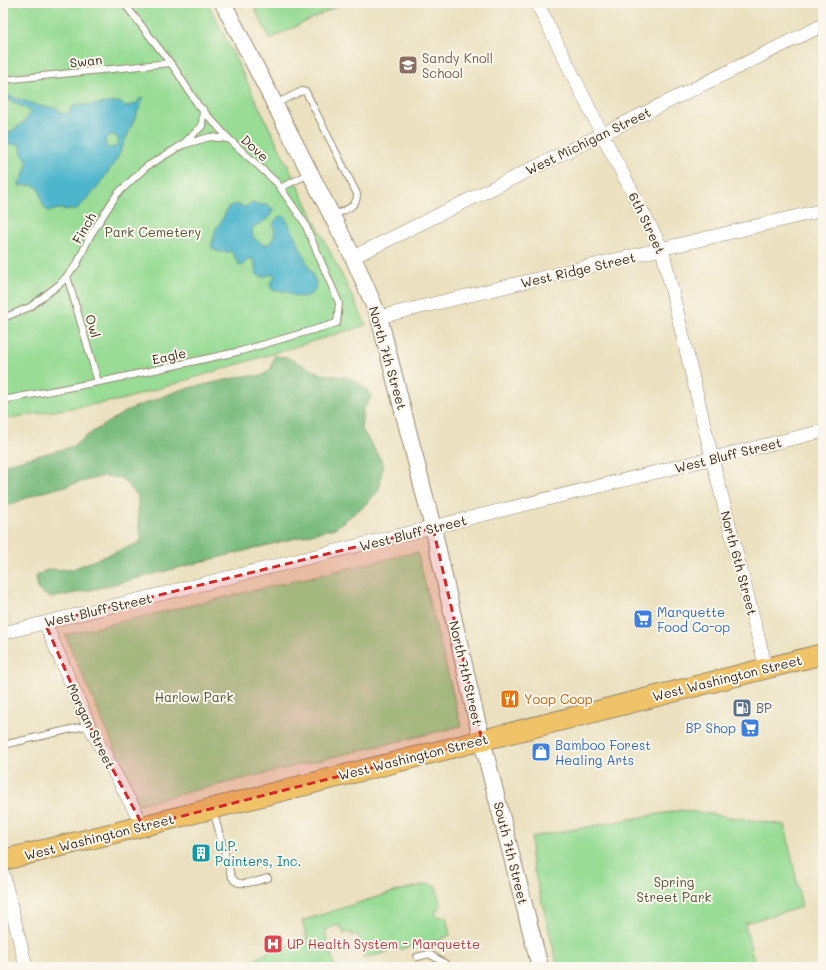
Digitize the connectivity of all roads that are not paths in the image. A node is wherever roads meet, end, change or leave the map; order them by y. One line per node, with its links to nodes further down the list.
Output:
1 (223, 3): 7 (street, North 7th Street)
2 (537, 3): 9 (street, 6th Street)
3 (125, 4): 5 (lane, Dove)
4 (823, 25): 9 (street, West Michigan Street)
5 (170, 63): 6 (lane, Swan); 8 (lane, Dove)
6 (3, 80)
7 (275, 104): 12 (street, North 7th Street); 15 (lane)
8 (203, 109): 10 (lane, Dove); 11 (lane, Finch)
9 (602, 134): 16 (street, 6th Street); 17 (street, West Michigan Street)
10 (230, 139): 11 (lane, Finch); 13 (lane, Dove)
11 (182, 145): 18 (lane, Finch)
12 (310, 173): 13 (lane); 15 (street, North 7th Street)
13 (280, 188): 21 (lane, Dove)
14 (823, 210): 16 (street, West Ridge Street)
15 (332, 216): 17 (street, North 7th Street)
16 (662, 249): 20 (street, West Ridge Street); 25 (street, 6th Street)
17 (353, 257): 20 (street, North 7th Street)
18 (67, 276): 19 (lane, Finch); 22 (lane, Owl)
19 (3, 317)
20 (379, 317): 26 (street, North 7th Street)
21 (337, 323): 22 (lane, Eagle)
22 (98, 382): 23 (lane, Eagle)
23 (3, 400)
24 (823, 431): 25 (street, West Bluff Street)
25 (712, 458): 26 (street, West Bluff Street); 30 (street, North 6th Street)
26 (433, 528): 27 (street, West Bluff Street); 32 (street, North 7th Street)
27 (45, 623): 28 (street, West Bluff Street); 31 (street, Morgan Street)
28 (3, 633)
29 (823, 654): 30 (main road, West Washington Street)
30 (766, 668): 32 (main road, West Washington Street)
31 (88, 725): 33 (lane); 35 (street, Morgan Street)
32 (482, 740): 34 (main road, West Washington Street); 42 (street, South 7th Street)
33 (3, 745)
34 (213, 808): 35 (main road, West Washington Street); 38 (lane)
35 (143, 826): 36 (main road, West Washington Street)
36 (3, 860)
37 (3, 874): 40 (street)
38 (268, 878)
39 (416, 957): 41 (lane)
40 (26, 967)
41 (447, 967)
42 (540, 967)

